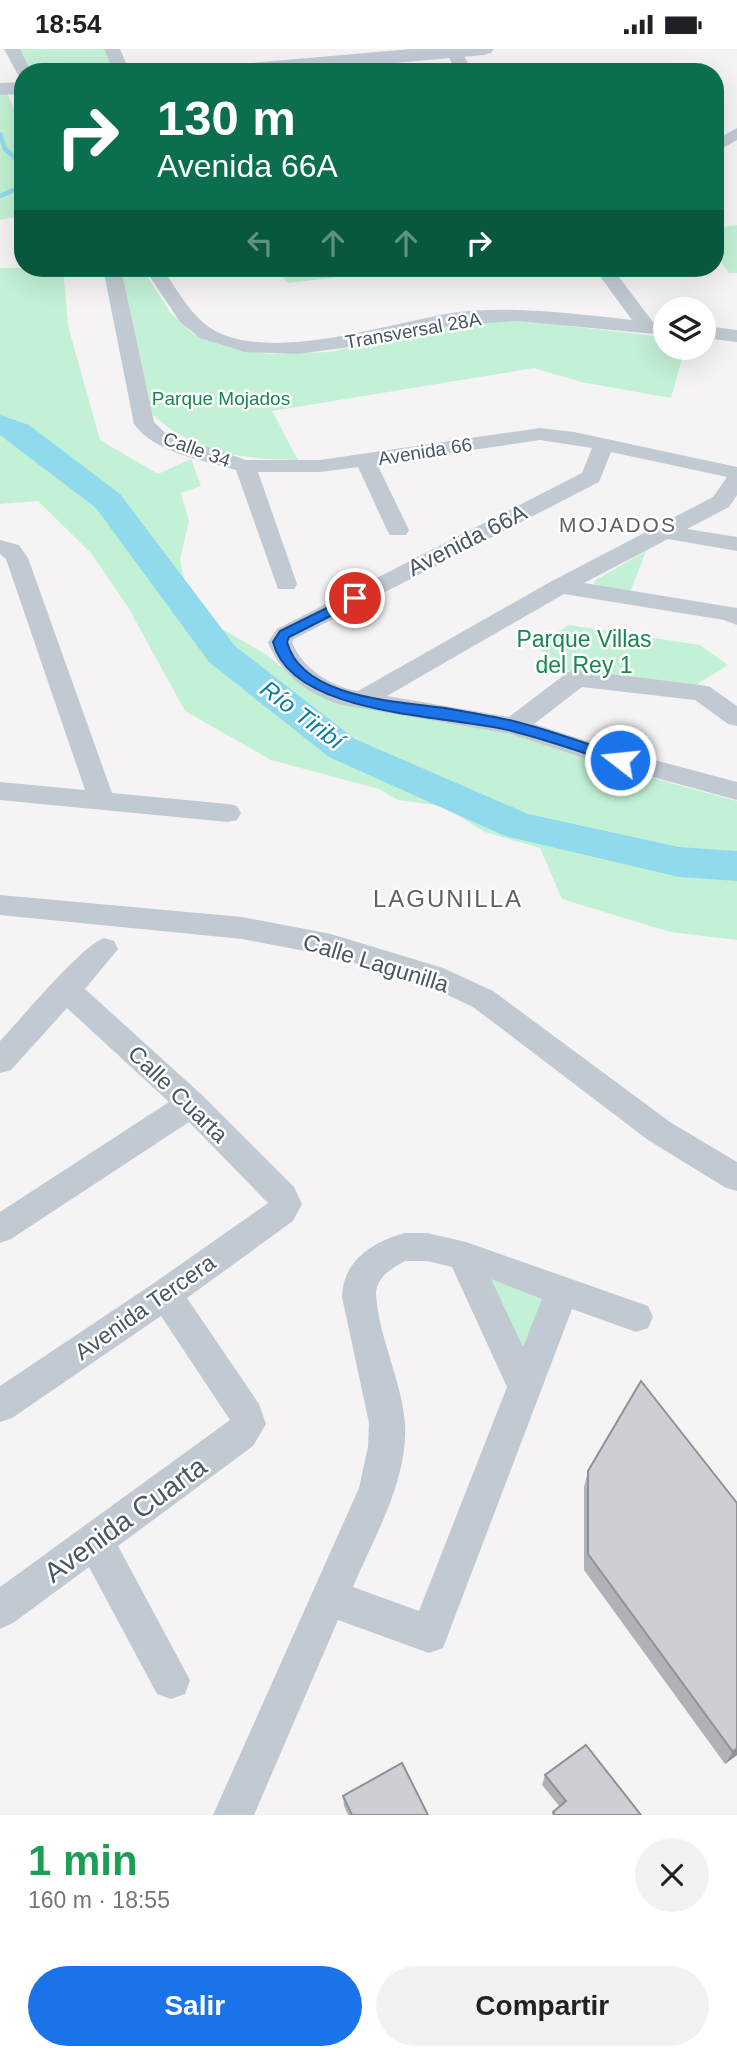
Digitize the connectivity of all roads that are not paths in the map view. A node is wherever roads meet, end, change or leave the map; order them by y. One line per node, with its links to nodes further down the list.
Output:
1 (484, 49): 2 (street)
2 (453, 50): 3 (street)
3 (314, 63)
4 (114, 277): 13 (street, Calle 34)
5 (159, 277): 8 (street, Transversal 28A)
6 (611, 277): 7 (street)
7 (653, 325)
8 (653, 328)
9 (716, 333): 10 (street)
10 (737, 336)
11 (603, 446): 12 (street, Avenida 66); 14 (street, Avenida 66); 23 (street, Avenida 66A)
12 (365, 460): 13 (street, Avenida 66); 16 (street)
13 (245, 466): 20 (street, Calle 34)
14 (737, 473)
15 (737, 479): 17 (street)
16 (398, 530)
17 (668, 532): 18 (street); 21 (street)
18 (737, 544)
19 (5, 548): 28 (street)
20 (286, 585)
21 (560, 586): 22 (street); 23 (street)
22 (737, 618)
23 (360, 701): 25 (street)
24 (737, 718): 25 (street)
25 (513, 726): 27 (street)
26 (0, 791): 28 (street)
27 (737, 792)
28 (101, 799): 29 (street)
29 (228, 813)
30 (0, 905): 35 (street, Calle Lagunilla)
31 (104, 949): 32 (street)
32 (65, 989): 33 (street); 34 (street, Calle Cuarta)
33 (0, 1061)
34 (191, 1104): 36 (street, Calle Cuarta); 37 (street)
35 (737, 1178)
36 (286, 1204): 40 (street, Avenida Tercera)
37 (0, 1229)
38 (464, 1257): 39 (street); 42 (street); 45 (street)
39 (562, 1291): 41 (street); 42 (street)
40 (166, 1294): 43 (street, Avenida Tercera); 44 (street, Avenida Cuarta)
41 (636, 1317)
42 (525, 1387): 45 (street)
43 (0, 1406)
44 (95, 1541): 46 (street, Avenida Cuarta); 47 (street)
45 (331, 1598): 48 (street)
46 (0, 1610)
47 (171, 1680)
48 (233, 1815)

